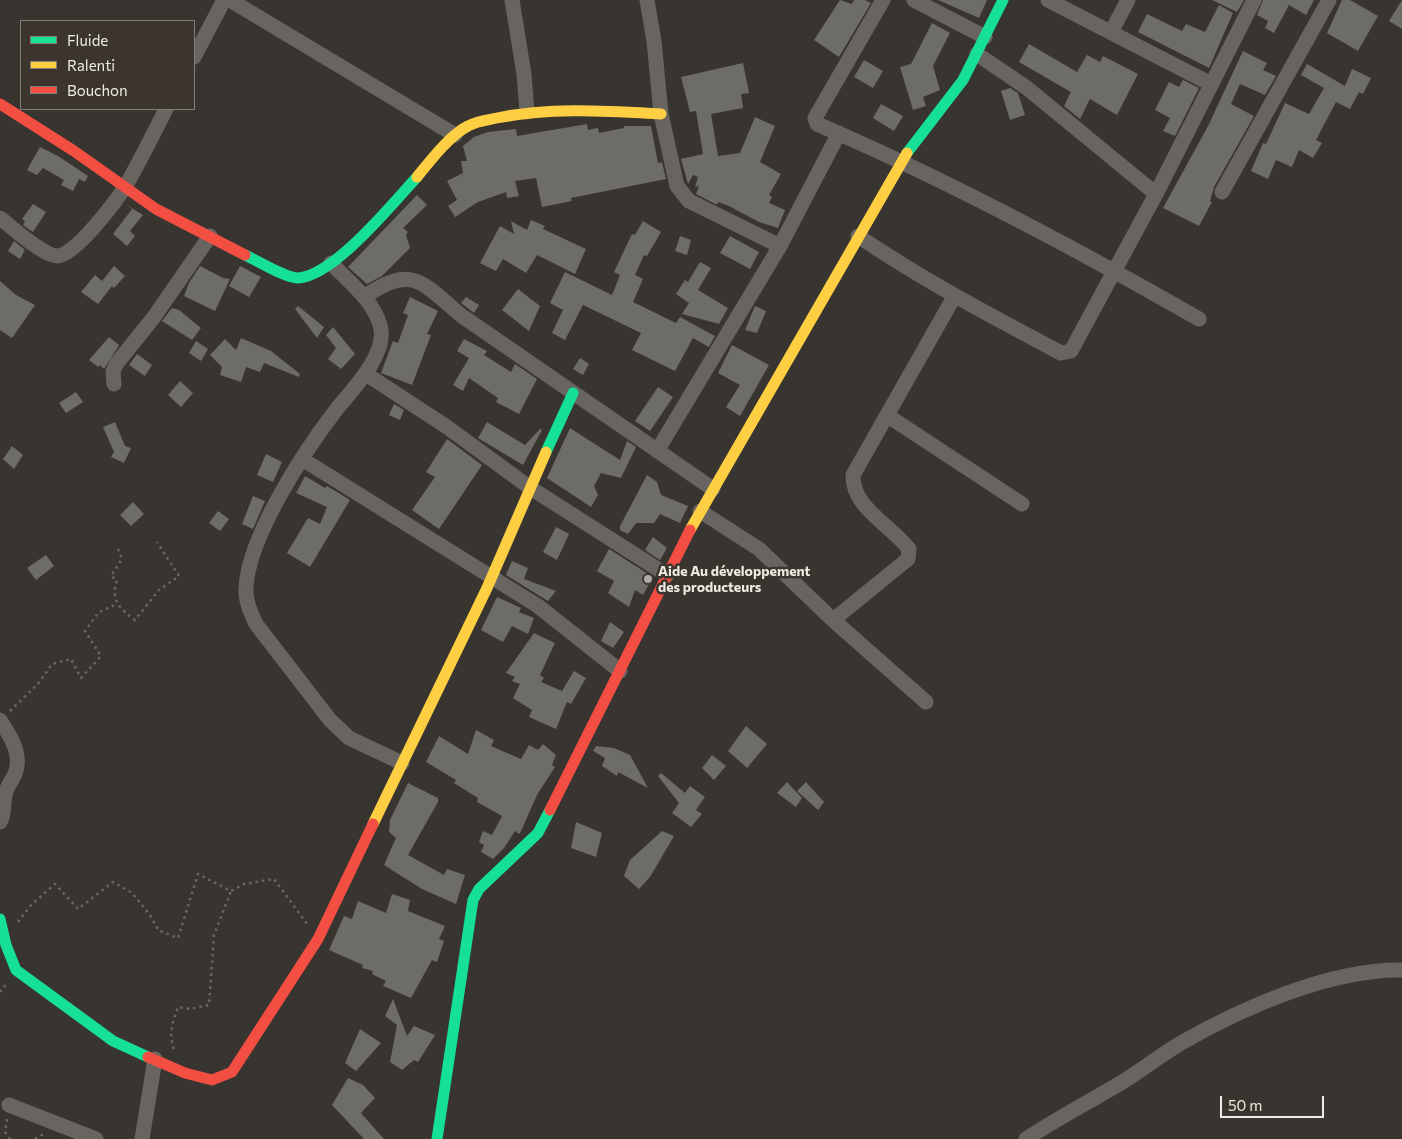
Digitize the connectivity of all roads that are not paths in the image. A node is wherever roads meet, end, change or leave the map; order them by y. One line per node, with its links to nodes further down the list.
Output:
1 (224, 0): 15 (street)
2 (230, 0): 22 (street)
3 (512, 0): 19 (street)
4 (647, 0): 20 (street)
5 (883, 0): 21 (street)
6 (914, 0): 13 (street)
7 (1003, 0): 13 (street)
8 (1048, 0): 12 (street)
9 (1128, 0): 12 (street)
10 (1254, 0): 16 (street)
11 (1328, 0): 25 (street)
12 (1111, 32): 16 (street)
13 (985, 37): 14 (street)
14 (977, 54): 23 (street); 26 (street)
15 (195, 55)
16 (1211, 84): 26 (street)
17 (0, 104): 24 (street)
18 (165, 110): 24 (street)
19 (527, 112): 20 (street); 22 (street)
20 (661, 114): 30 (street)
21 (839, 133): 23 (street); 30 (street)
22 (455, 135): 31 (street)
23 (901, 160): 29 (street); 32 (street)
24 (124, 188): 27 (street); 28 (street)
25 (1222, 192)
26 (1156, 194): 32 (street)
27 (0, 218)
28 (210, 236): 31 (street); 37 (street)
29 (858, 236): 34 (street); 43 (street)
30 (780, 246): 40 (street)
31 (331, 264): 33 (street)
32 (1114, 271): 34 (street); 35 (street)
33 (364, 297): 36 (street); 38 (street)
34 (954, 297): 39 (street)
35 (1199, 319)
36 (366, 374): 41 (street); 42 (street)
37 (114, 384)
38 (573, 392): 40 (street); 42 (street)
39 (888, 416): 44 (street); 48 (street)
40 (657, 451): 43 (street)
41 (302, 458): 47 (street); 52 (street)
42 (529, 487): 46 (street); 47 (street)
43 (713, 489): 45 (street)
44 (1022, 504)
45 (700, 511): 46 (street); 48 (street)
46 (667, 575): 49 (street)
47 (492, 576): 49 (street); 52 (street)
48 (833, 620): 50 (street)
49 (620, 671): 60 (street)
50 (926, 702)
51 (0, 720): 53 (street)
52 (402, 763): 56 (street)
53 (0, 822)
54 (0, 919): 56 (street)
55 (1402, 970): 61 (street)
56 (155, 1059): 59 (street)
57 (9, 1105): 58 (street)
58 (96, 1139)
59 (142, 1139)
60 (436, 1139)
61 (1026, 1139)

